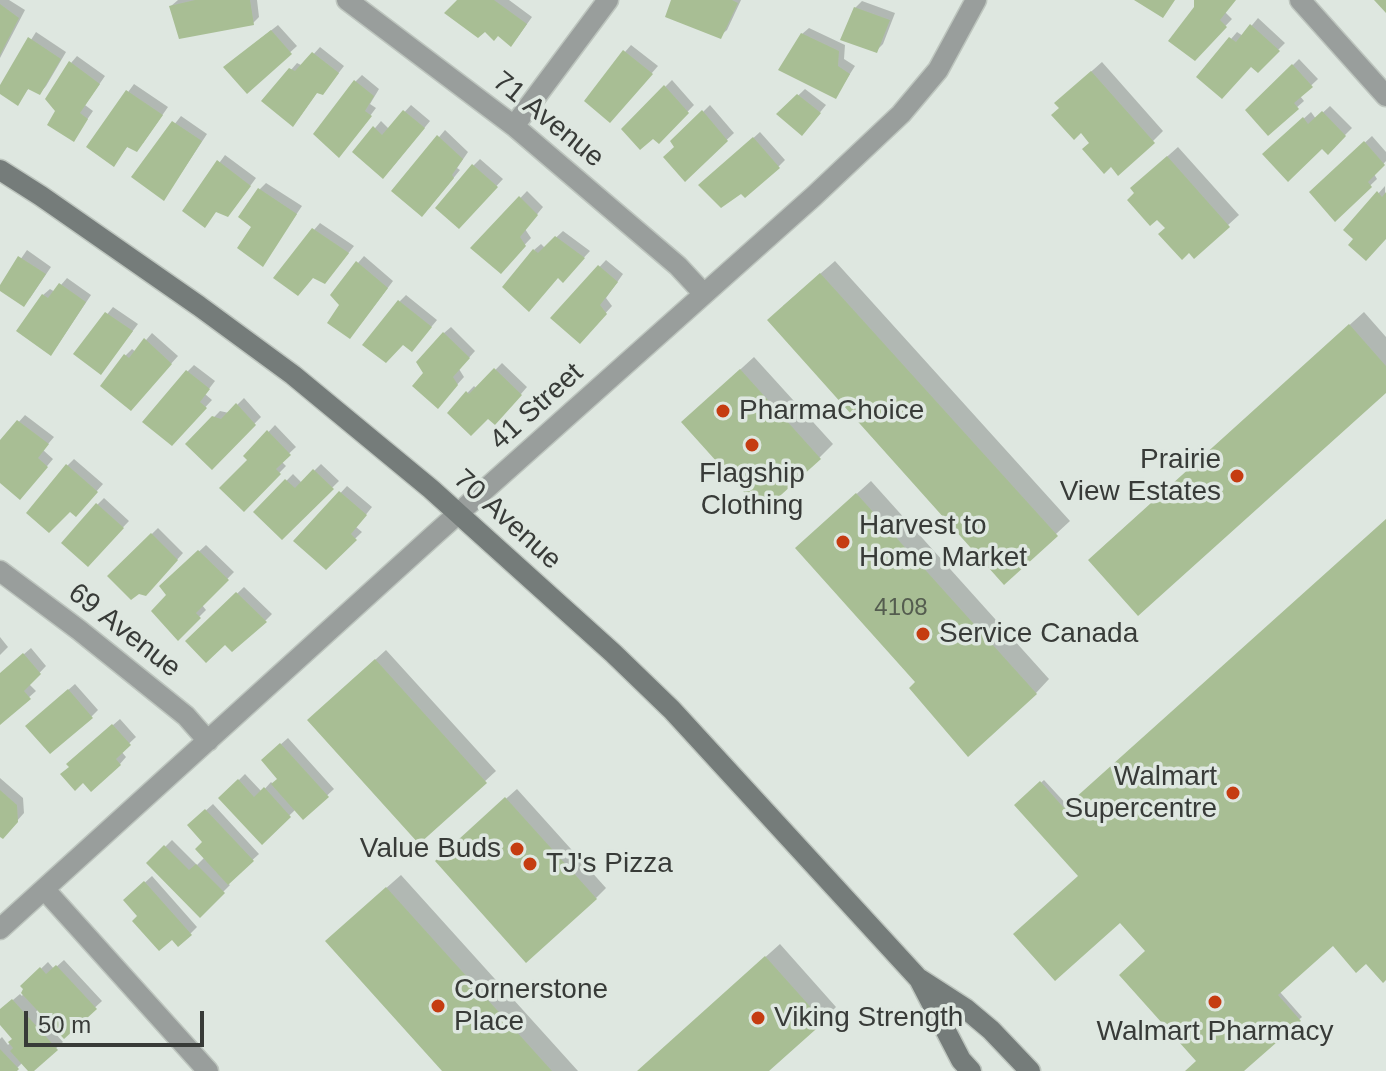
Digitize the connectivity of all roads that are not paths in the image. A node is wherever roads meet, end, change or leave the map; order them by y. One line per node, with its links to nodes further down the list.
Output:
1 (347, 0): 6 (street, 71 Avenue)
2 (608, 0): 6 (street)
3 (976, 0): 8 (street, 41 Street)
4 (1300, 0): 5 (street)
5 (1386, 96)
6 (514, 126): 8 (street, 71 Avenue)
7 (0, 170): 9 (street, 70 Avenue)
8 (704, 294): 9 (street, 41 Street)
9 (459, 513): 11 (street, 41 Street); 14 (street, 70 Avenue)
10 (0, 571): 11 (street, 69 Avenue)
11 (208, 741): 12 (street, 41 Street)
12 (45, 890): 13 (street, 41 Street); 15 (street)
13 (0, 929)
14 (918, 978): 16 (street, 70 Avenue); 17 (street, 70 Avenue)
15 (208, 1071)
16 (971, 1071)
17 (1030, 1071)

